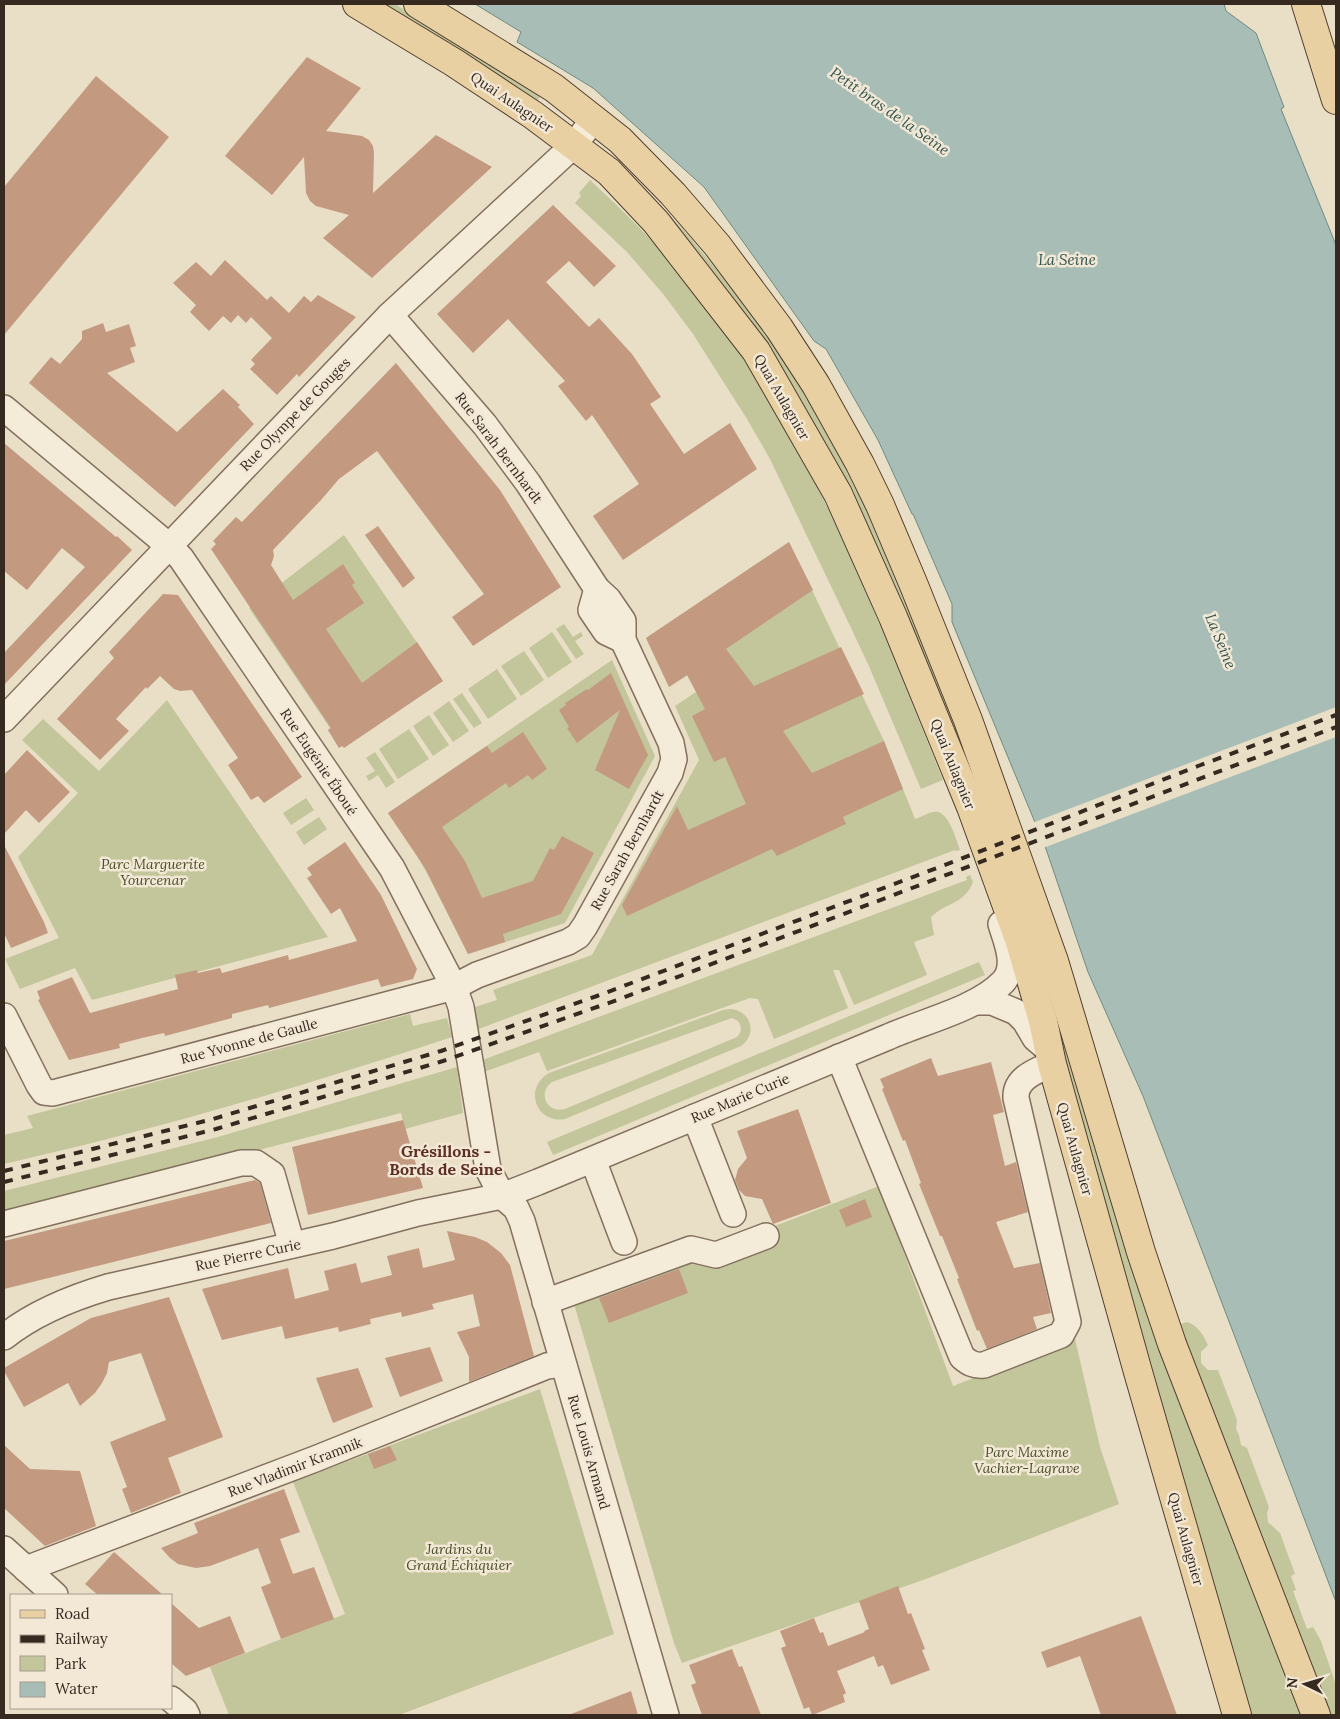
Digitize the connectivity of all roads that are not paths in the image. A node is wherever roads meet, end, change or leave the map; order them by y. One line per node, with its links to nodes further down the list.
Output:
1 (357, 4): 8 (main road, Quai Aulagnier)
2 (418, 4): 7 (main road, Quai Aulagnier)
3 (1306, 4): 6 (main road)
4 (1318, 4): 5 (main road)
5 (1336, 62)
6 (1336, 100)
7 (594, 119): 8 (street, Rue Olympe de Gouges); 37 (main road, Quai Aulagnier)
8 (574, 145): 9 (street, Rue Olympe de Gouges); 13 (main road, Quai Aulagnier)
9 (390, 315): 11 (street, Rue Olympe de Gouges); 14 (street, Rue Sarah Bernhardt)
10 (4, 408): 11 (street, Rue Eugénie Éboué)
11 (169, 546): 12 (street, Rue Olympe de Gouges); 14 (street, Rue Eugénie Éboué)
12 (4, 719)
13 (990, 860): 15 (street, Rue Marie Curie); 18 (main road, Quai Aulagnier)
14 (454, 987): 16 (street, Rue Yvonne de Gaulle); 21 (street, Rue Eugénie Éboué)
15 (978, 1002): 17 (street, Rue Marie Curie); 18 (street)
16 (4, 1016)
17 (839, 1057): 18 (street); 19 (street, Rue Marie Curie)
18 (1050, 1057): 36 (main road, Quai Aulagnier)
19 (695, 1117): 20 (street, Rue Marie Curie); 22 (street)
20 (593, 1160): 21 (street, Rue Marie Curie); 25 (street)
21 (502, 1196): 26 (street, Rue Pierre Curie); 27 (street, Rue Louis Armand)
22 (733, 1214)
23 (4, 1224): 26 (street)
24 (766, 1236): 27 (street)
25 (624, 1242)
26 (292, 1245): 28 (street, Rue Pierre Curie)
27 (545, 1302): 29 (street, Rue Louis Armand)
28 (5, 1331)
29 (562, 1364): 31 (street, Rue Vladimir Kramnik); 35 (street, Rue Louis Armand)
30 (4, 1549): 31 (street)
31 (26, 1569): 32 (street)
32 (54, 1594)
33 (172, 1700): 34 (street)
34 (187, 1715)
35 (666, 1715)
36 (1237, 1715)
37 (1316, 1715)

